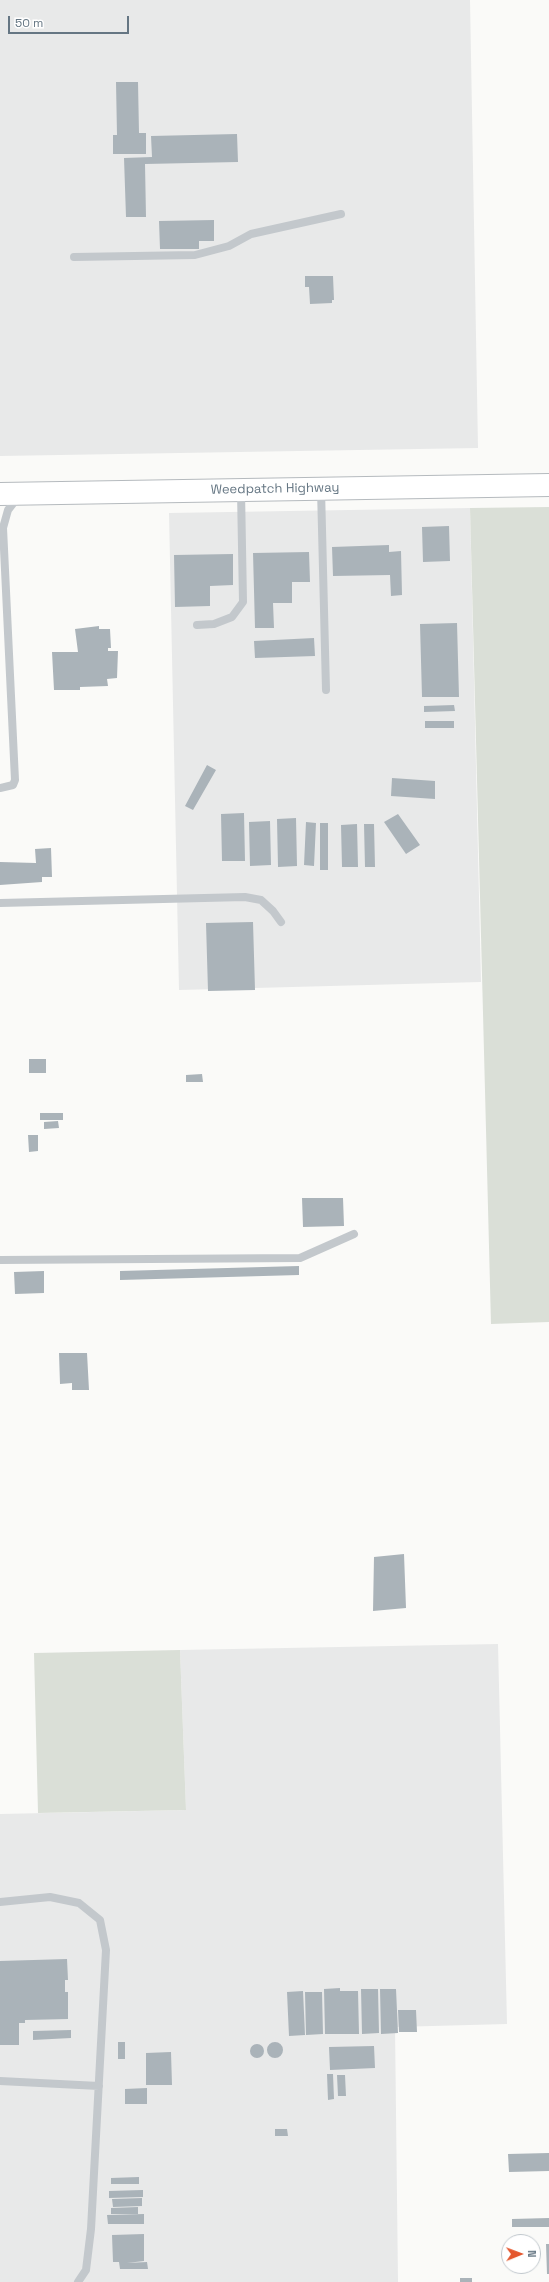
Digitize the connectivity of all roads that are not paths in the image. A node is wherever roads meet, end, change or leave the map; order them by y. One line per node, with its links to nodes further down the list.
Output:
1 (341, 214): 2 (lane)
2 (74, 257)
3 (549, 485): 4 (main road, Weedpatch Highway)
4 (320, 489): 5 (main road, Weedpatch Highway); 9 (lane)
5 (241, 490): 7 (main road, Weedpatch Highway); 8 (lane)
6 (0, 494): 7 (main road, Weedpatch Highway)
7 (22, 494): 10 (lane)
8 (198, 625)
9 (326, 690)
10 (0, 788)
11 (0, 903): 12 (lane)
12 (281, 922)
13 (354, 1234): 14 (lane)
14 (0, 1260)
15 (0, 1902): 17 (lane)
16 (0, 2081): 17 (lane)
17 (99, 2086): 18 (lane)
18 (78, 2282)

